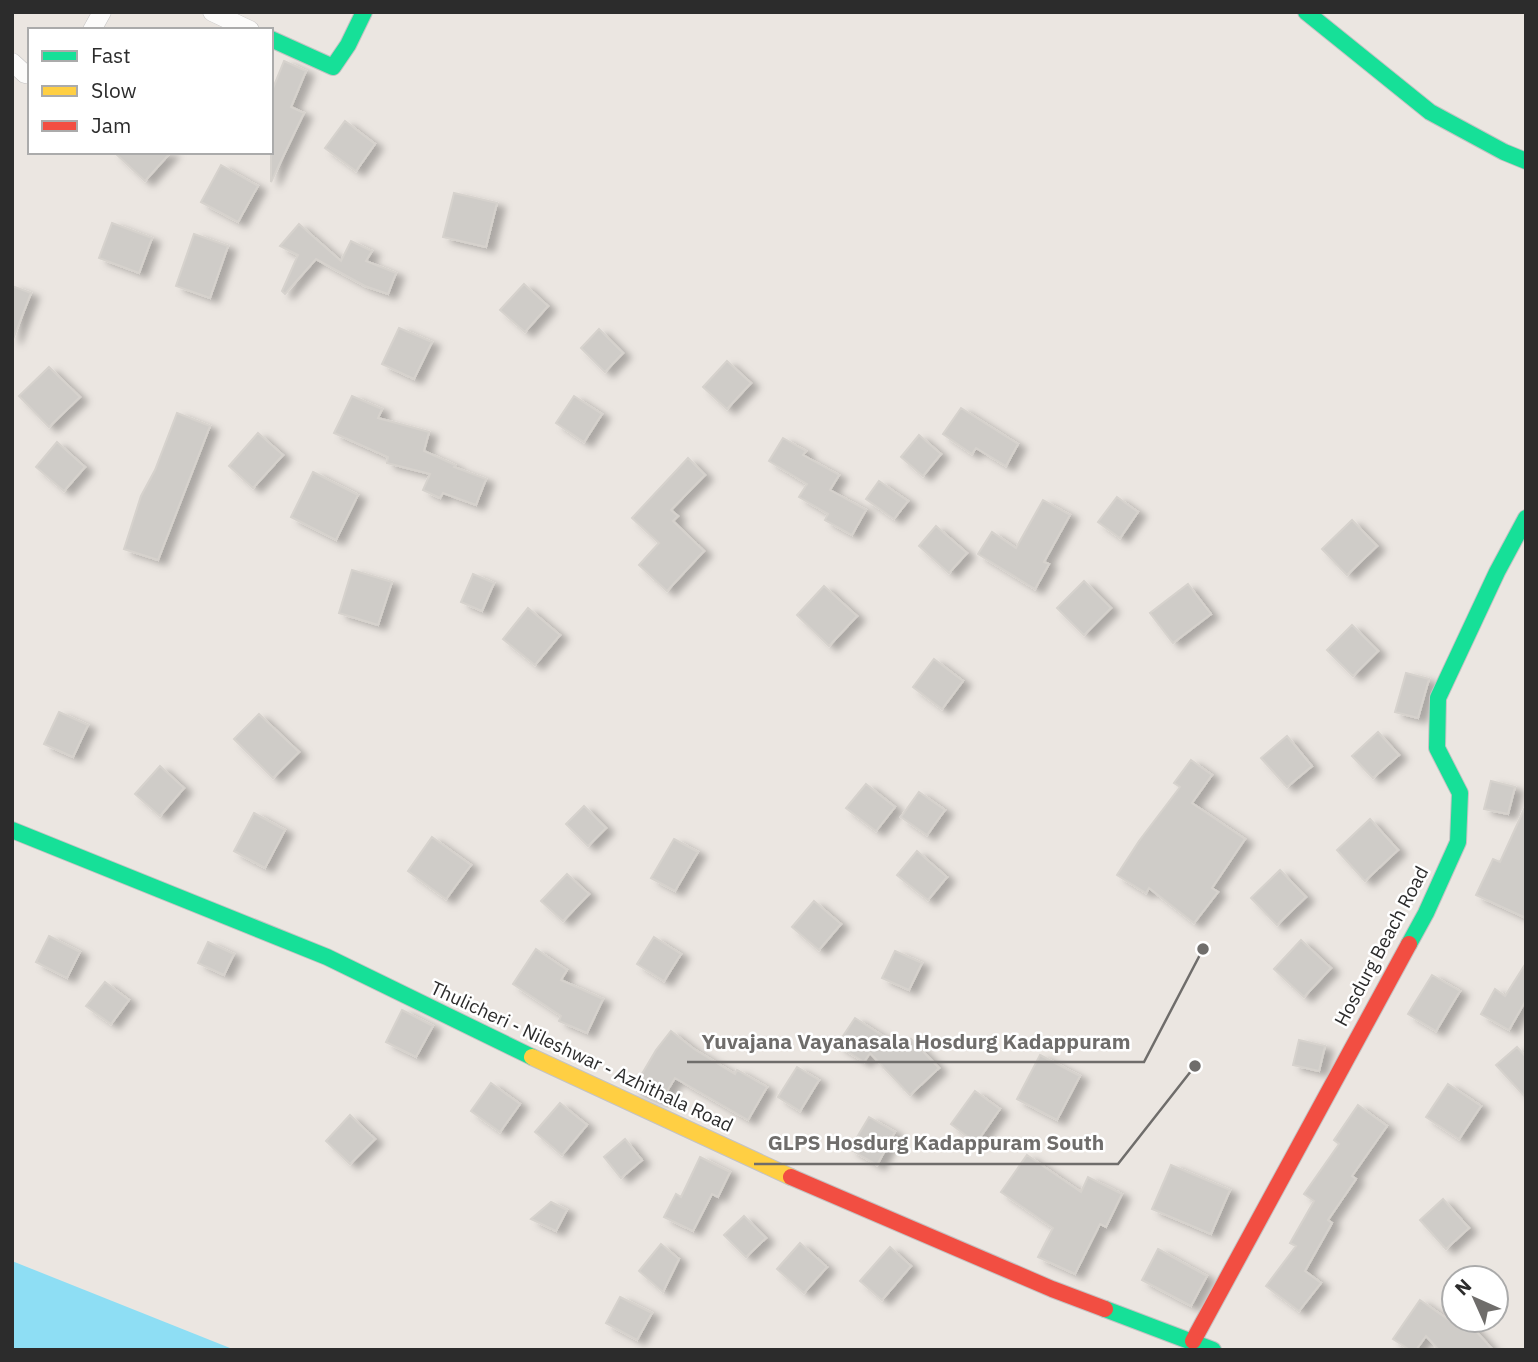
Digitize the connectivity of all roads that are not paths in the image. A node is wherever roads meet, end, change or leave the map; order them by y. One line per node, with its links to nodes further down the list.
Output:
1 (102, 12): 5 (street)
2 (212, 12): 6 (street)
3 (364, 12): 7 (street)
4 (1306, 12): 10 (street)
5 (93, 28)
6 (246, 28)
7 (273, 40)
8 (12, 62): 9 (street)
9 (28, 75)
10 (1526, 161)
11 (1526, 518): 13 (street, Hosdurg Beach Road)
12 (12, 831): 13 (street, Thulicheri - Nileshwar - Azhithala Road)
13 (1193, 1341): 14 (street, Thulicheri - Nileshwar - Azhithala Road)
14 (1213, 1350)

